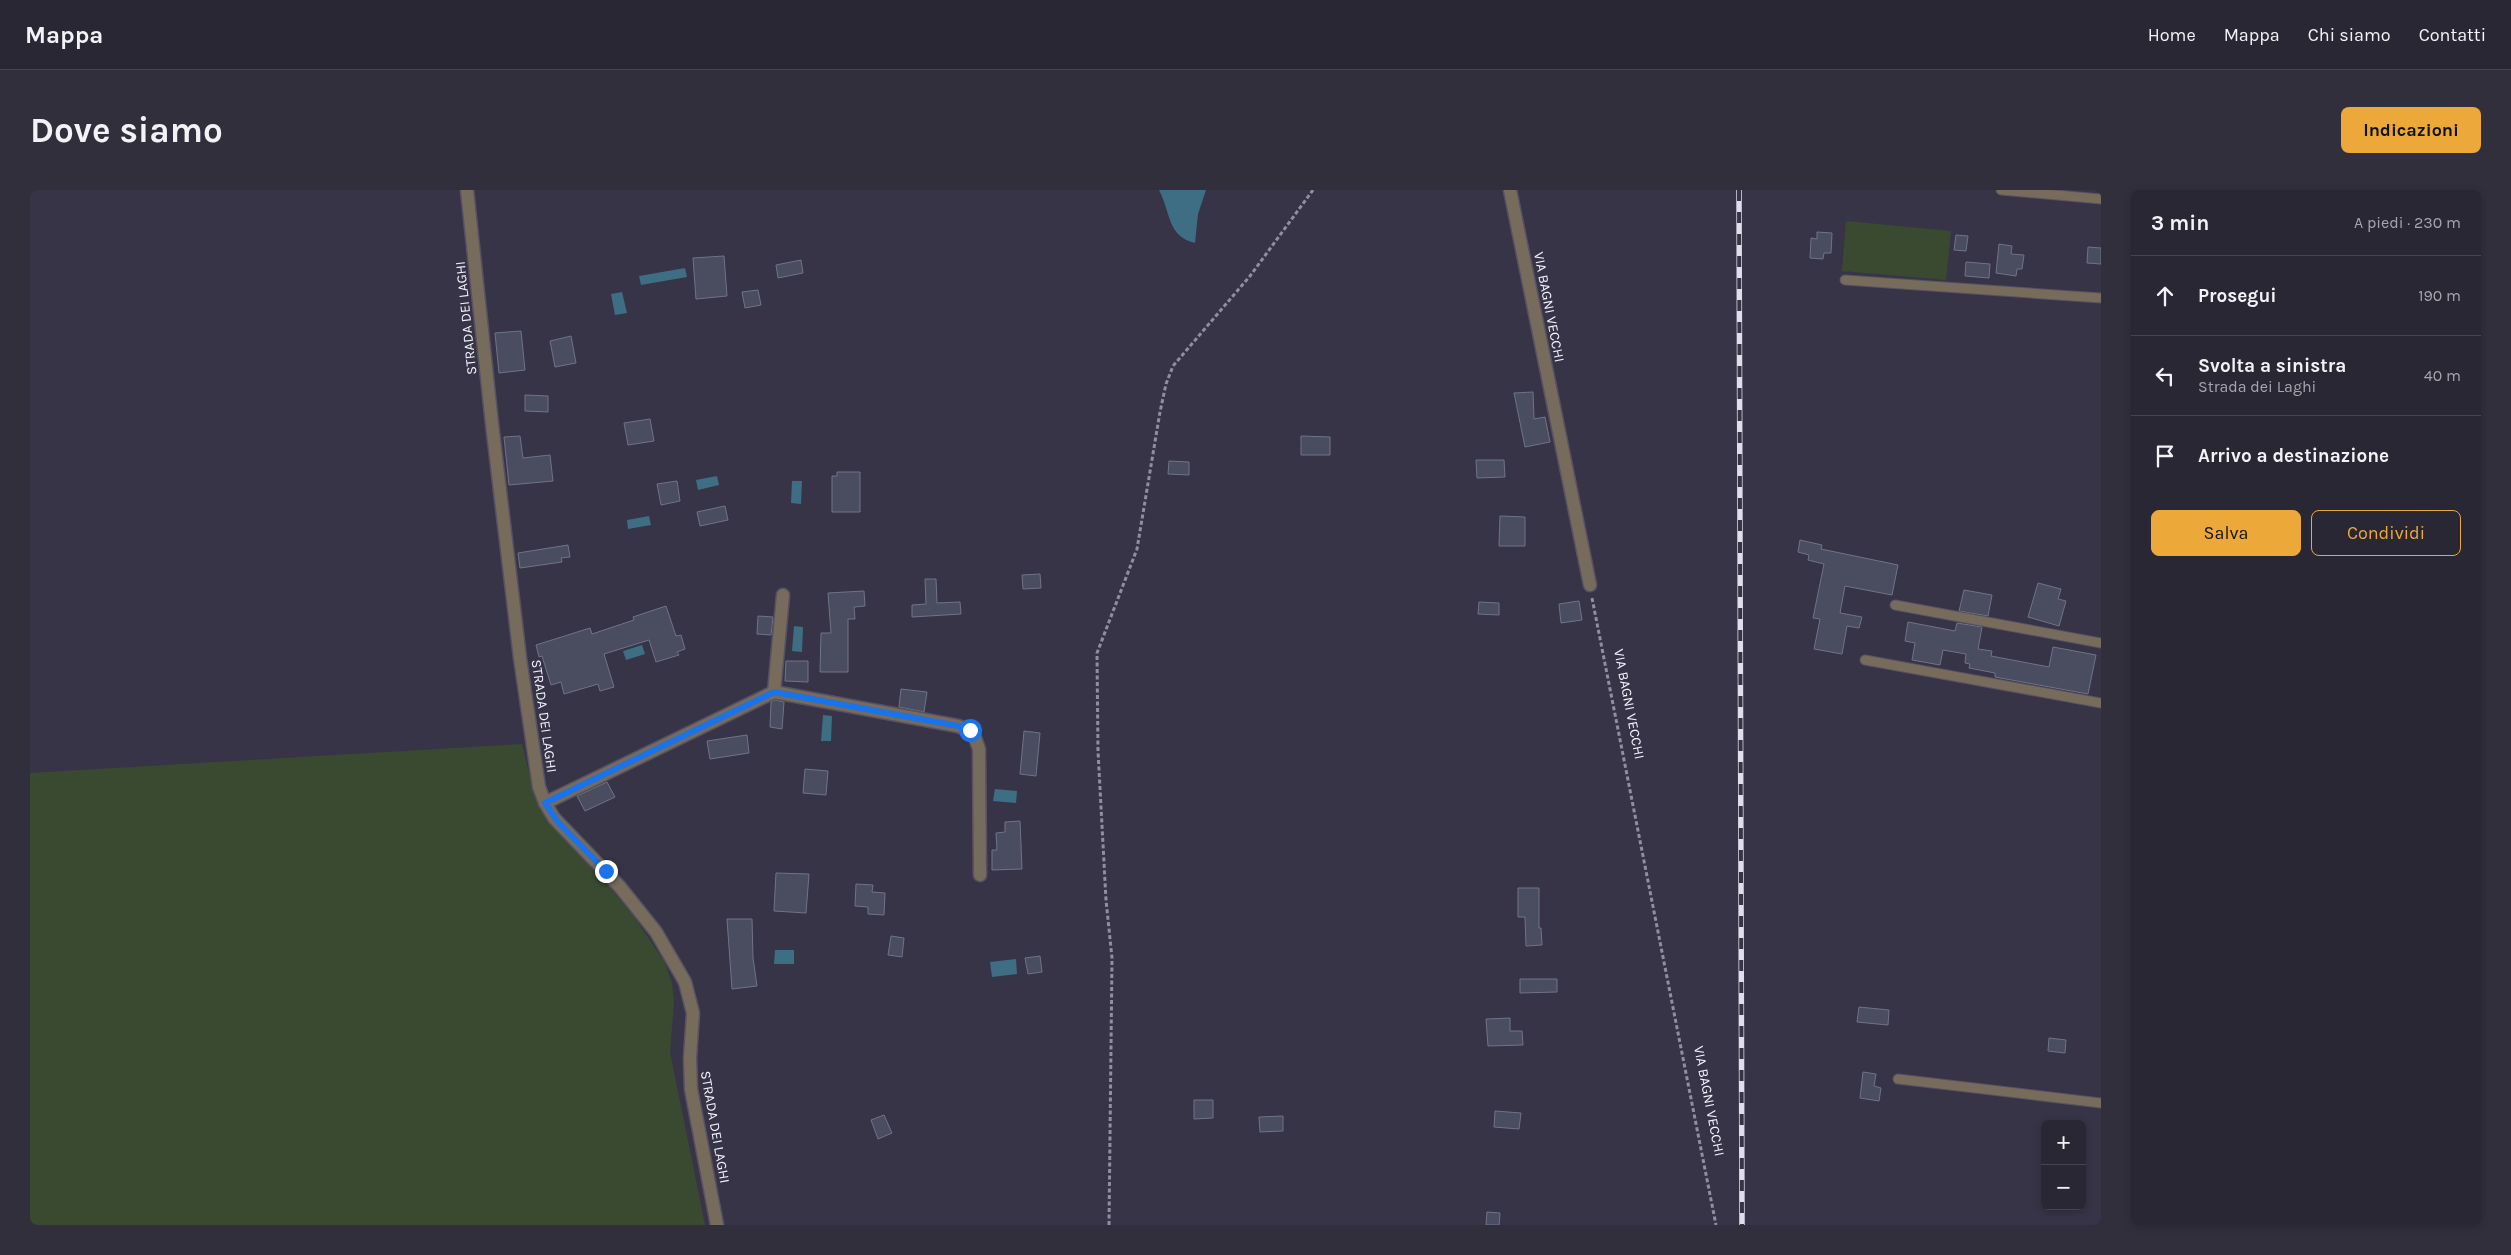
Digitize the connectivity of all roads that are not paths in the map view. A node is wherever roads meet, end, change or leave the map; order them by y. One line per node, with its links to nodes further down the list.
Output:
1 (467, 190): 14 (street, STRADA DEI LAGHI)
2 (1510, 190): 7 (street, VIA BAGNI VECCHI)
3 (2001, 190): 4 (lane)
4 (2101, 199)
5 (1845, 280): 6 (lane)
6 (2101, 298)
7 (1590, 585)
8 (783, 594): 12 (street)
9 (1895, 605): 10 (lane)
10 (2101, 643)
11 (1865, 660): 13 (lane)
12 (774, 692): 14 (street); 15 (street)
13 (2101, 703)
14 (545, 803): 18 (street, STRADA DEI LAGHI)
15 (980, 875)
16 (1898, 1079): 17 (lane)
17 (2101, 1103)
18 (717, 1225)

